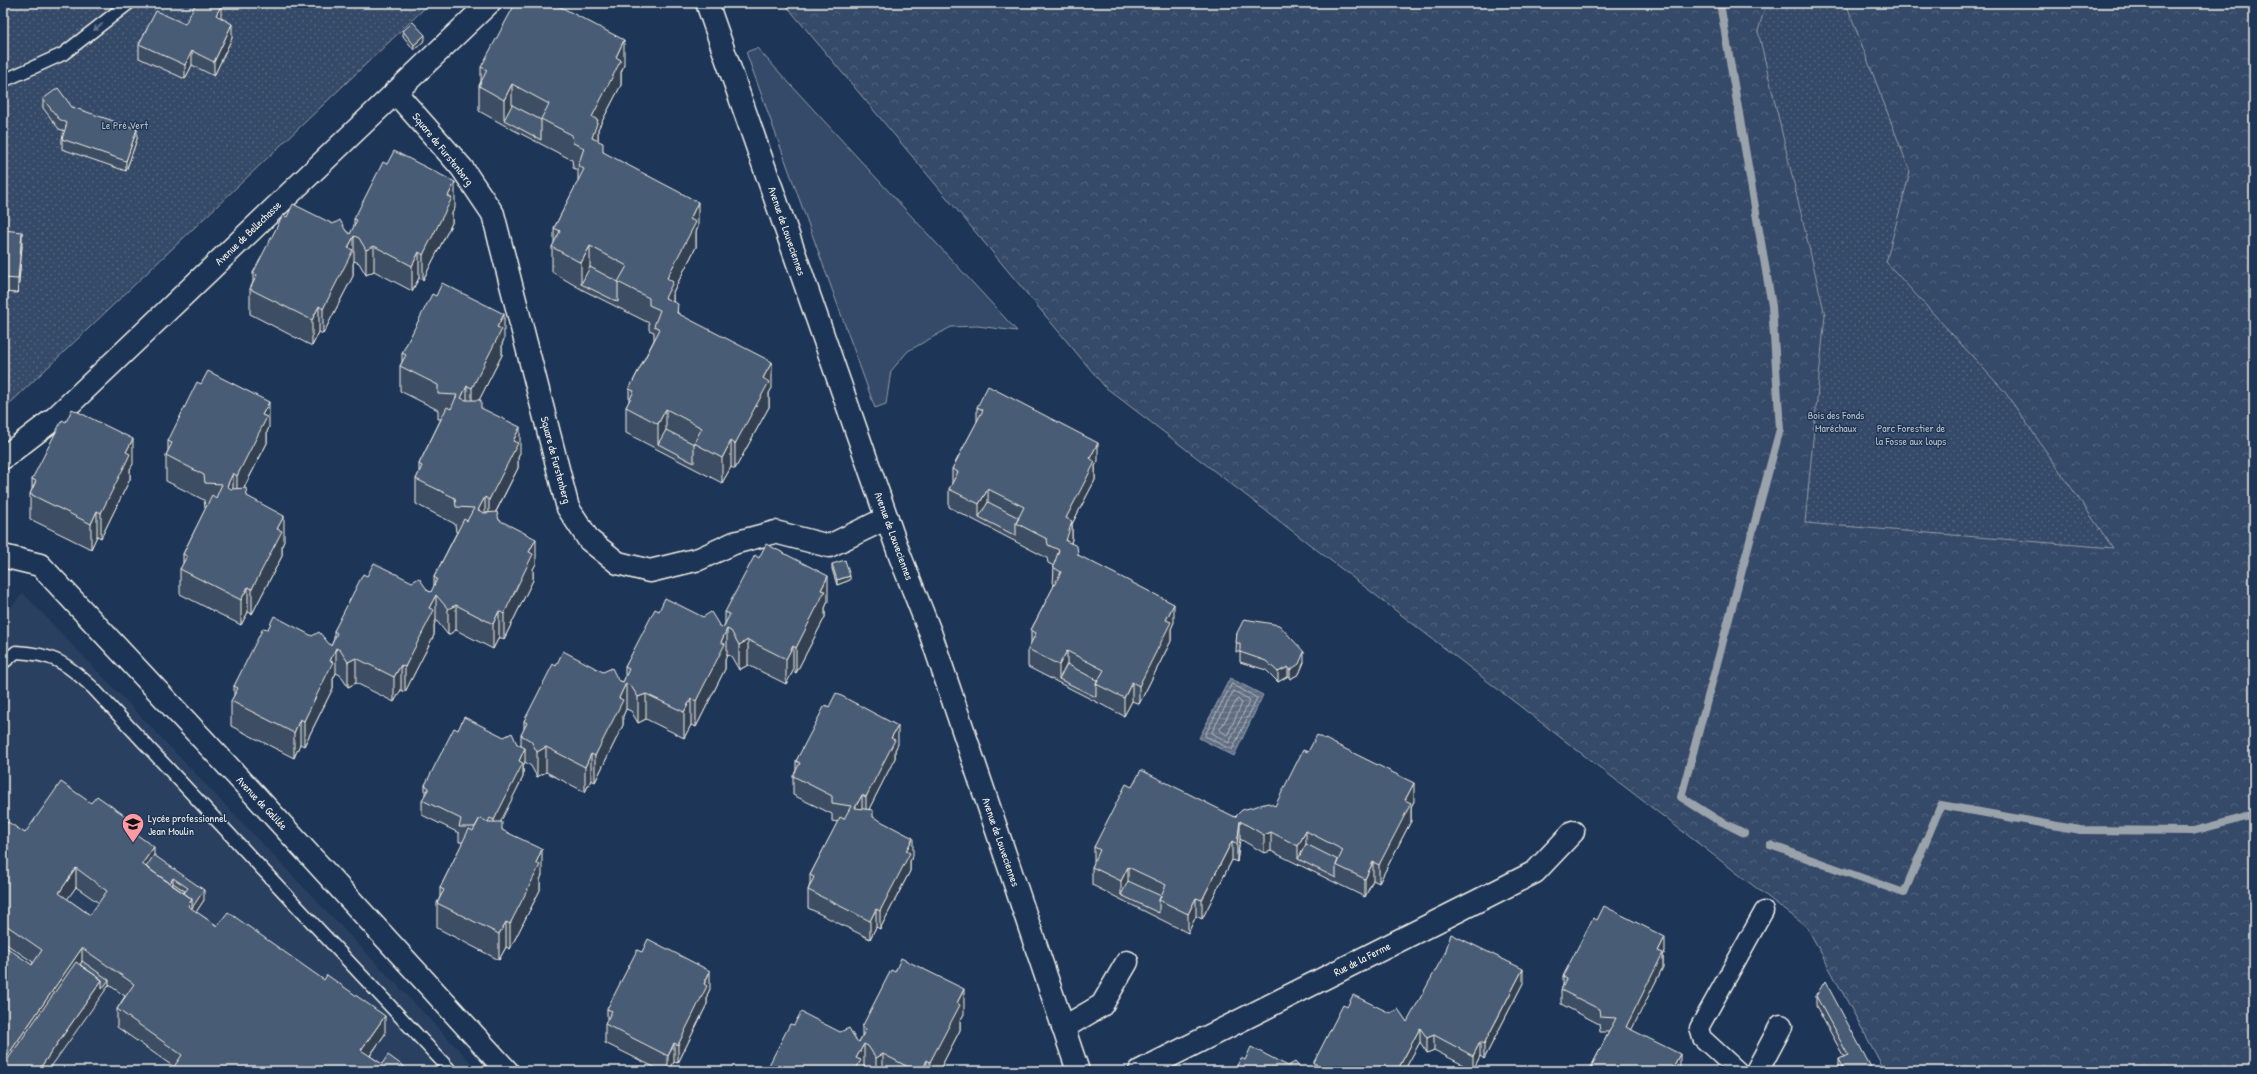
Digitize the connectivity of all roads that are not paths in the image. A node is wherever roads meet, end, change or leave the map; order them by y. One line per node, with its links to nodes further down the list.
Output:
1 (129, 3): 4 (lane, one-way to 4)
2 (489, 3): 5 (street, Avenue de Bellechasse)
3 (707, 3): 7 (street, Avenue de Louveciennes)
4 (3, 81)
5 (395, 92): 6 (street, Avenue de Bellechasse); 7 (street, Square de Furstenberg)
6 (3, 458)
7 (887, 518): 14 (street, Avenue de Louveciennes)
8 (3, 556): 16 (street, Avenue de Galilée)
9 (3, 663): 15 (lane)
10 (1573, 832): 18 (street, Rue de la Ferme)
11 (1764, 912): 19 (street)
12 (1127, 962): 14 (street)
13 (1781, 1026): 20 (street)
14 (1063, 1028): 17 (street, Avenue de Louveciennes)
15 (451, 1071)
16 (507, 1071)
17 (1078, 1071)
18 (1140, 1071)
19 (1738, 1071)
20 (1757, 1071)

